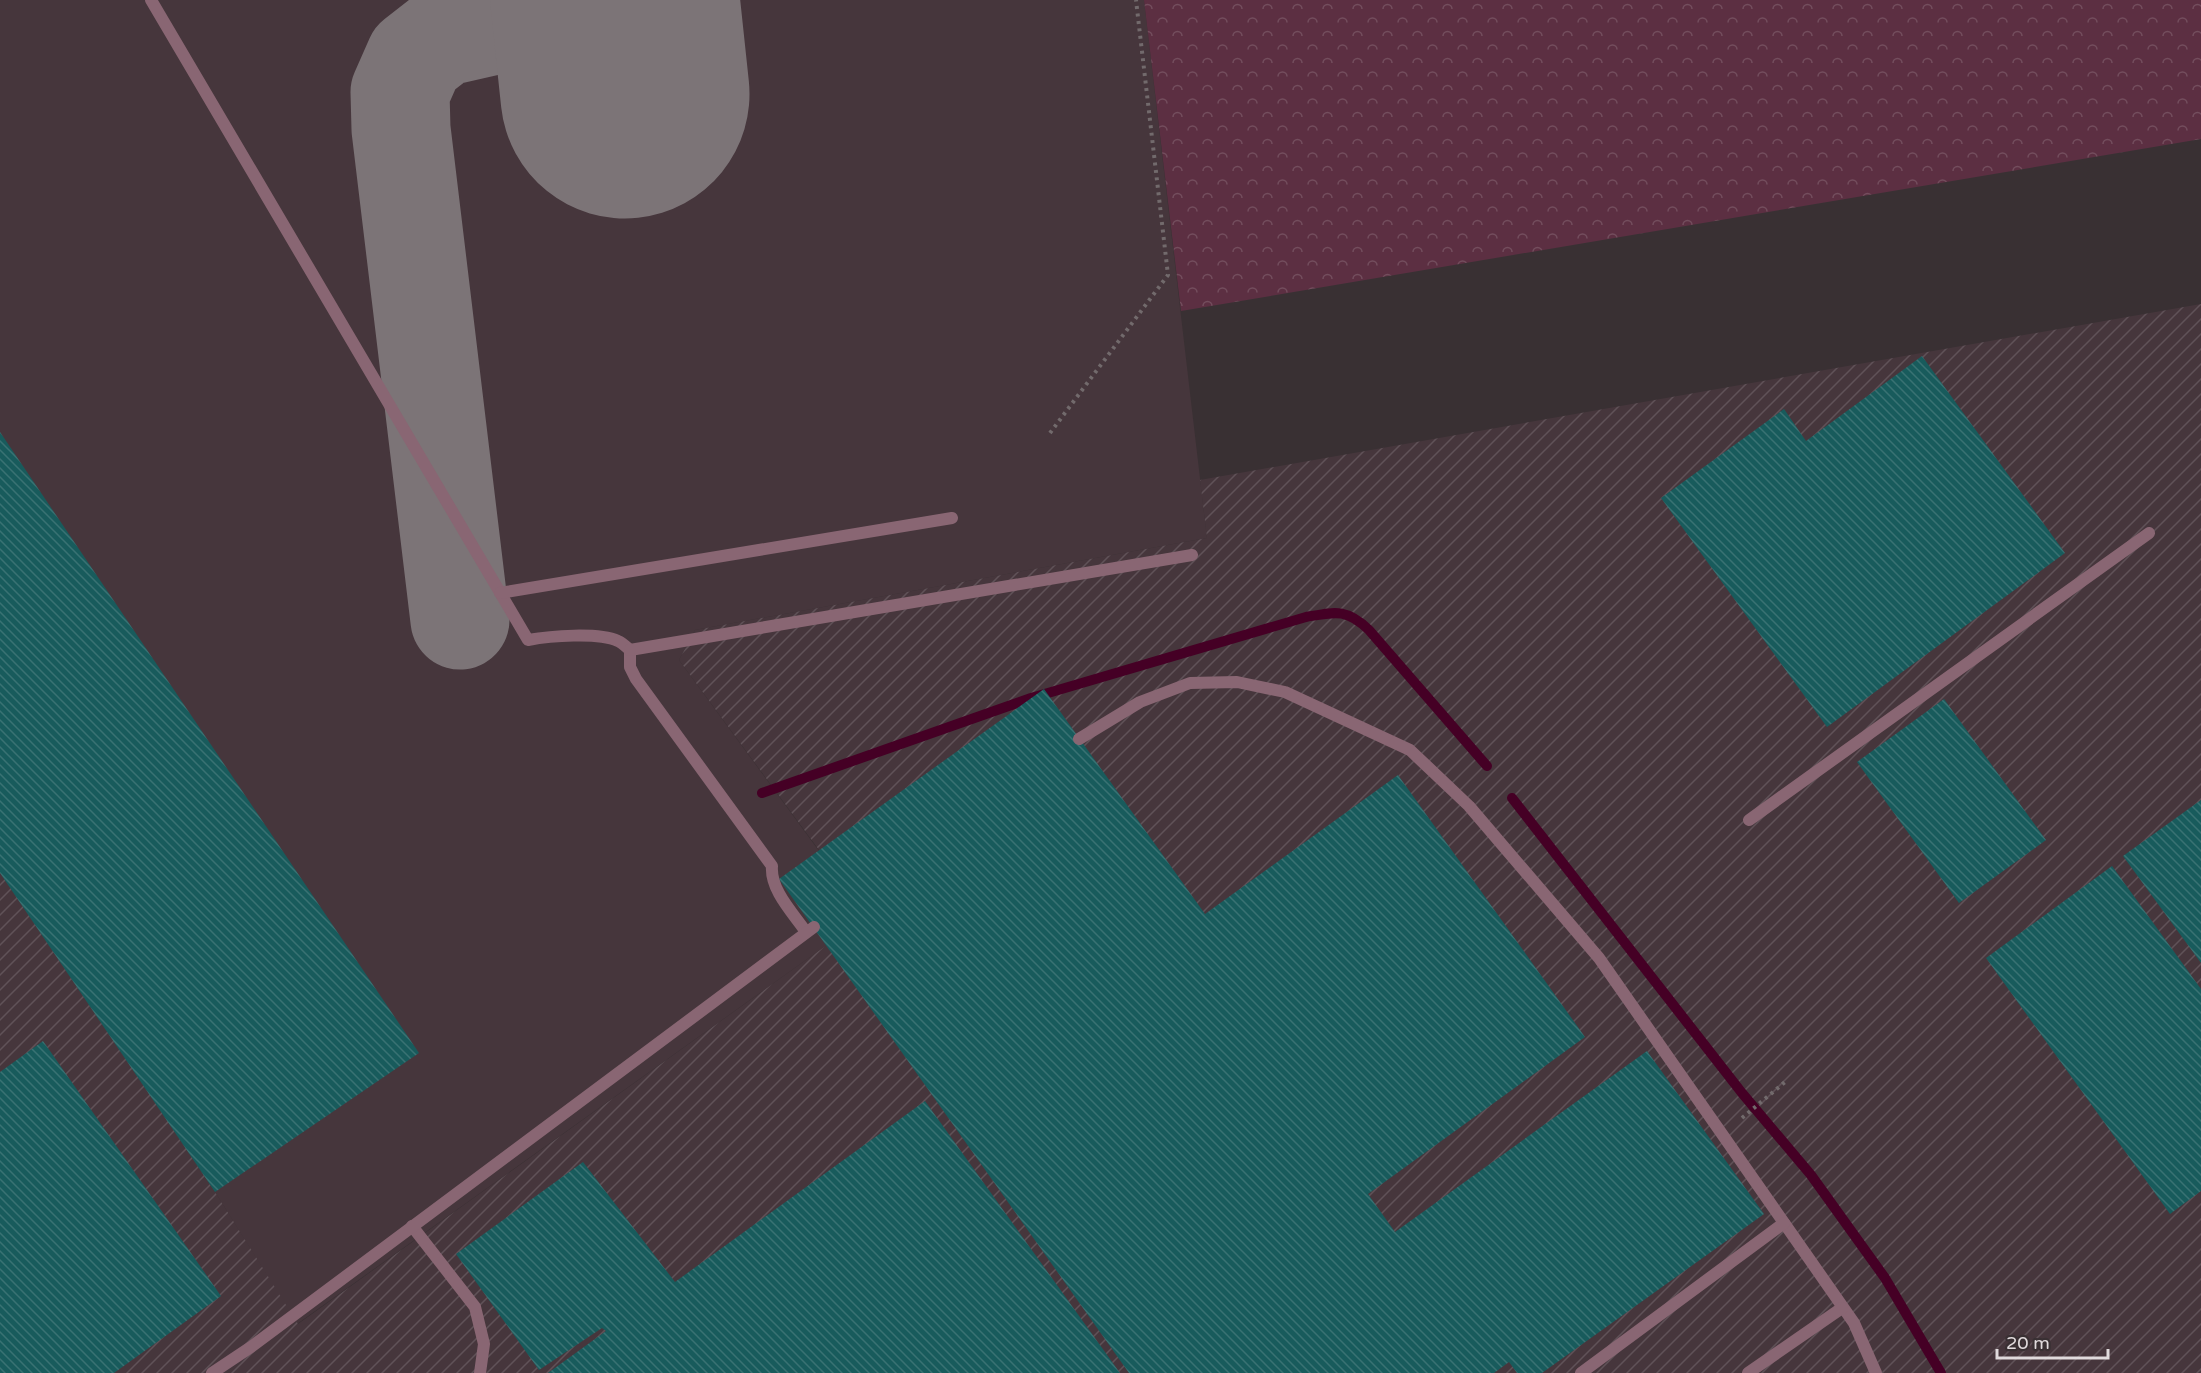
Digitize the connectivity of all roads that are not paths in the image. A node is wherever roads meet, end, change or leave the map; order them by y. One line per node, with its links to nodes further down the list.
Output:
1 (151, 0): 5 (lane)
2 (952, 518): 5 (lane)
3 (2149, 533): 8 (lane)
4 (1192, 555): 6 (lane)
5 (500, 593): 6 (lane)
6 (630, 650): 10 (lane)
7 (1079, 739): 9 (lane)
8 (1749, 820)
9 (1784, 1223): 11 (lane); 14 (lane)
10 (412, 1226): 12 (lane); 13 (lane)
11 (1842, 1308): 15 (lane); 16 (lane)
12 (212, 1373)
13 (480, 1373)
14 (1581, 1373)
15 (1749, 1373)
16 (1876, 1373)

